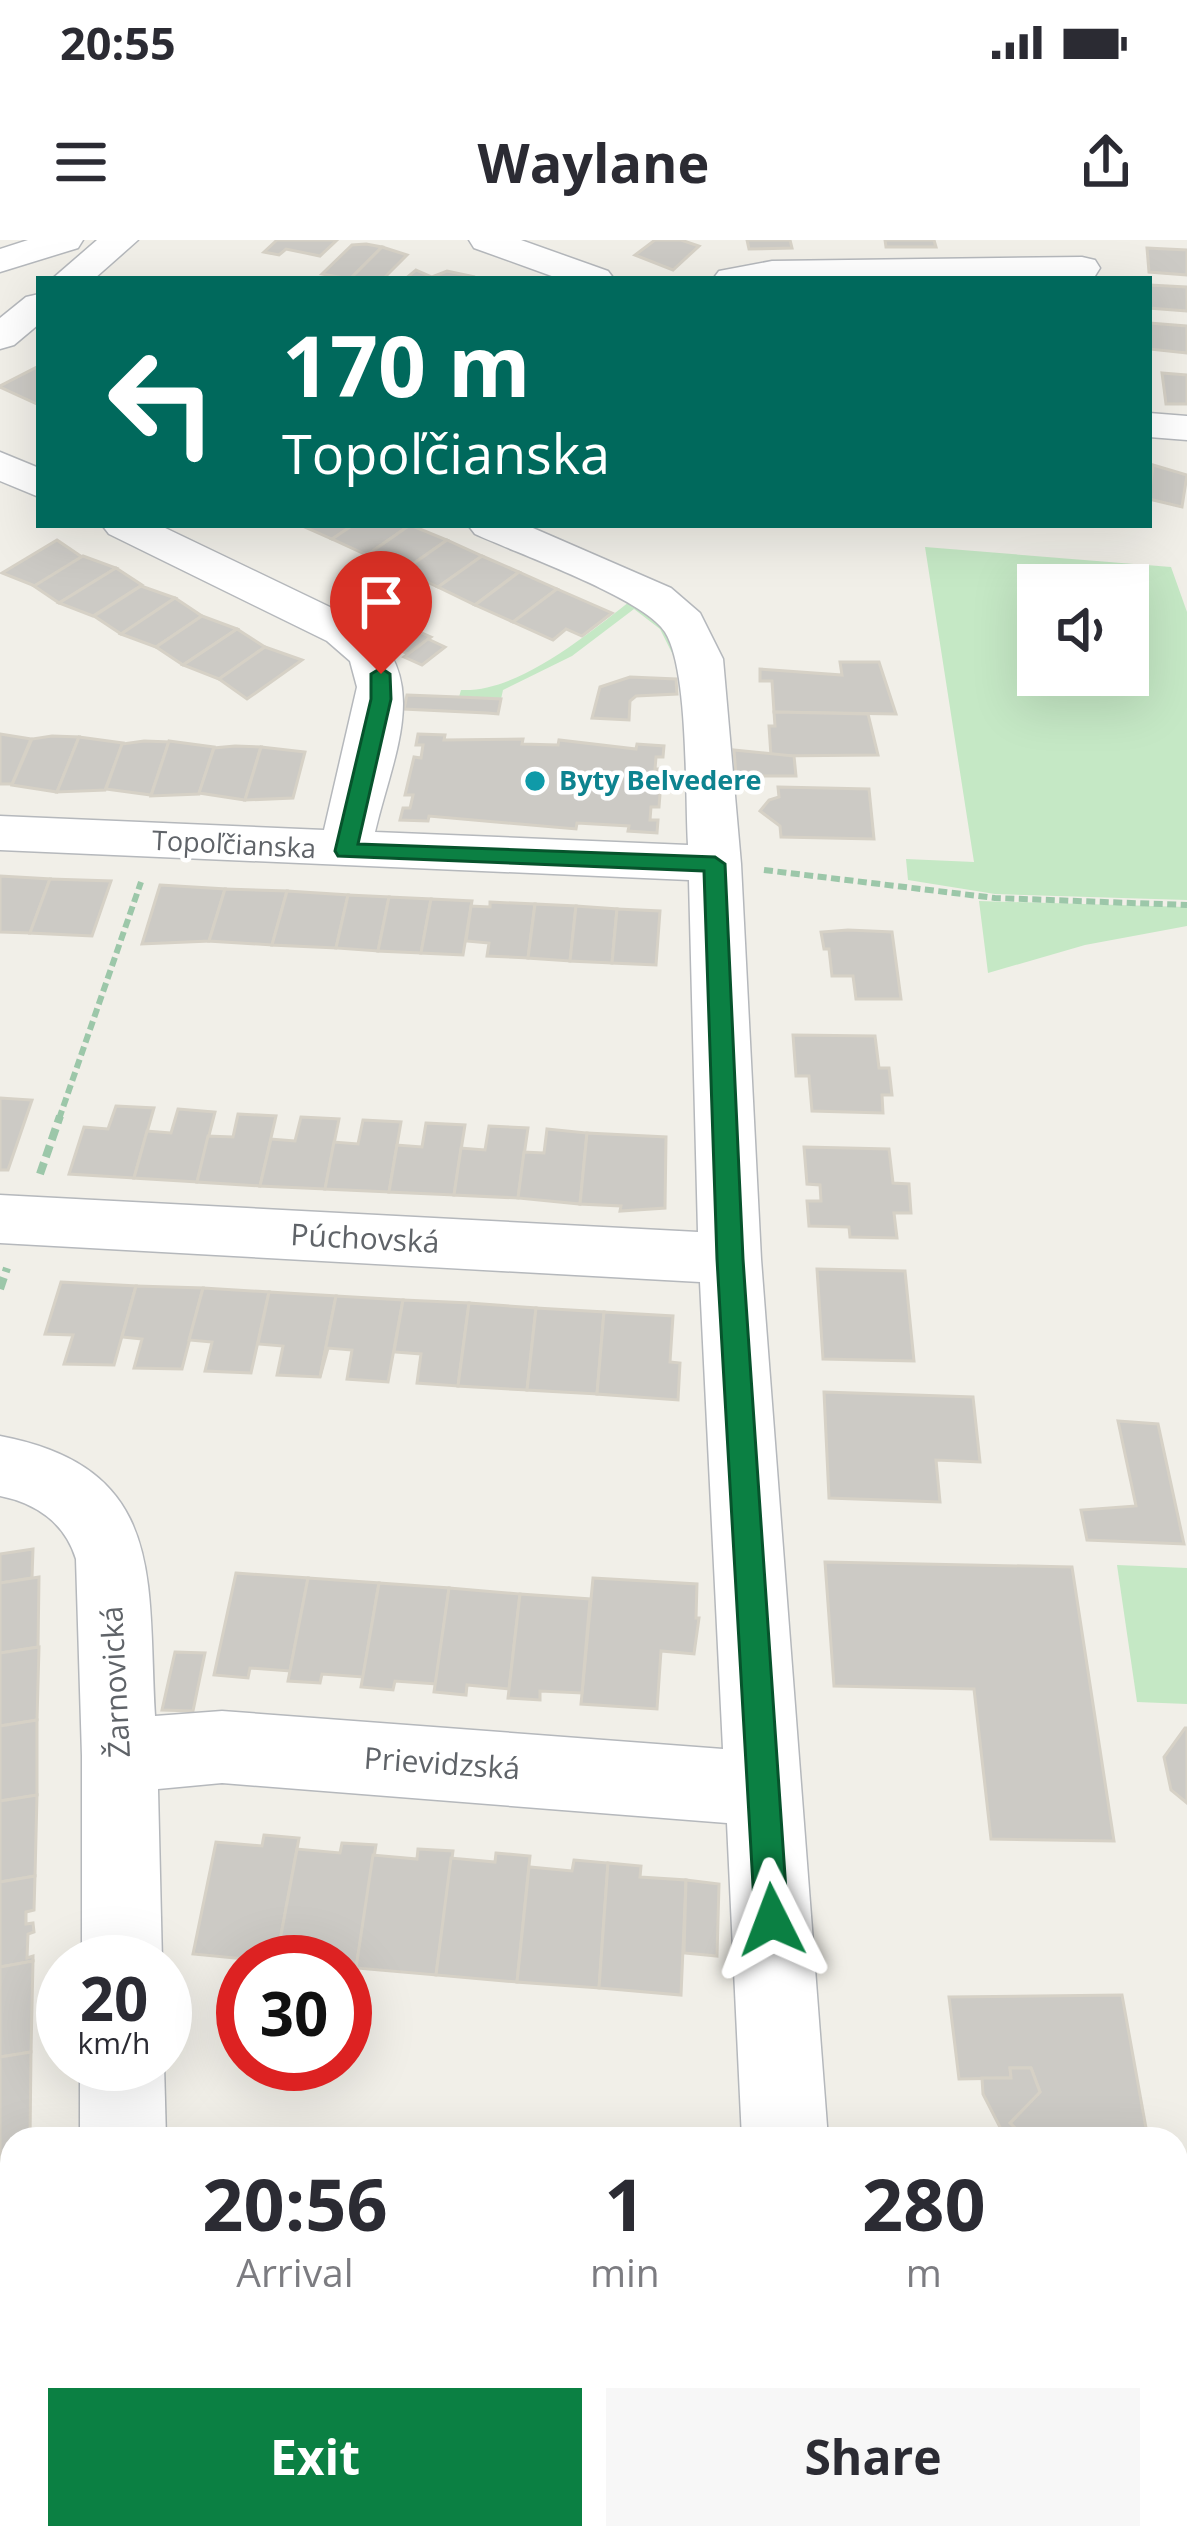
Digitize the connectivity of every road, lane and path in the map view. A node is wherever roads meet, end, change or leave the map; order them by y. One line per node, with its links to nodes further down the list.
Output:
1 (64, 240): 4 (street)
2 (119, 240): 6 (street)
3 (487, 240): 7 (street)
4 (0, 262)
5 (1082, 268): 8 (street)
6 (74, 276)
7 (587, 276)
8 (749, 276)
9 (1152, 425): 10 (street)
10 (1187, 428)
11 (0, 465): 12 (street)
12 (36, 483)
13 (130, 528): 17 (street)
14 (497, 528): 18 (street)
15 (0, 833): 16 (street, Topoľčianska)
16 (156, 841): 17 (street, Topoľčianska); 20 (path)
17 (345, 851): 18 (street, Topoľčianska)
18 (699, 863): 19 (path); 21 (street)
19 (1187, 905)
20 (12, 1219): 21 (street, Púchovská); 22 (path)
21 (730, 1259): 25 (street)
22 (0, 1289)
23 (0, 1466): 24 (street, Žarnovická)
24 (120, 1756): 25 (street, Prievidzská); 26 (street, Žarnovická)
25 (764, 1789): 29 (street)
26 (122, 1935)
27 (122, 2091): 28 (street)
28 (123, 2127)
29 (784, 2127)

